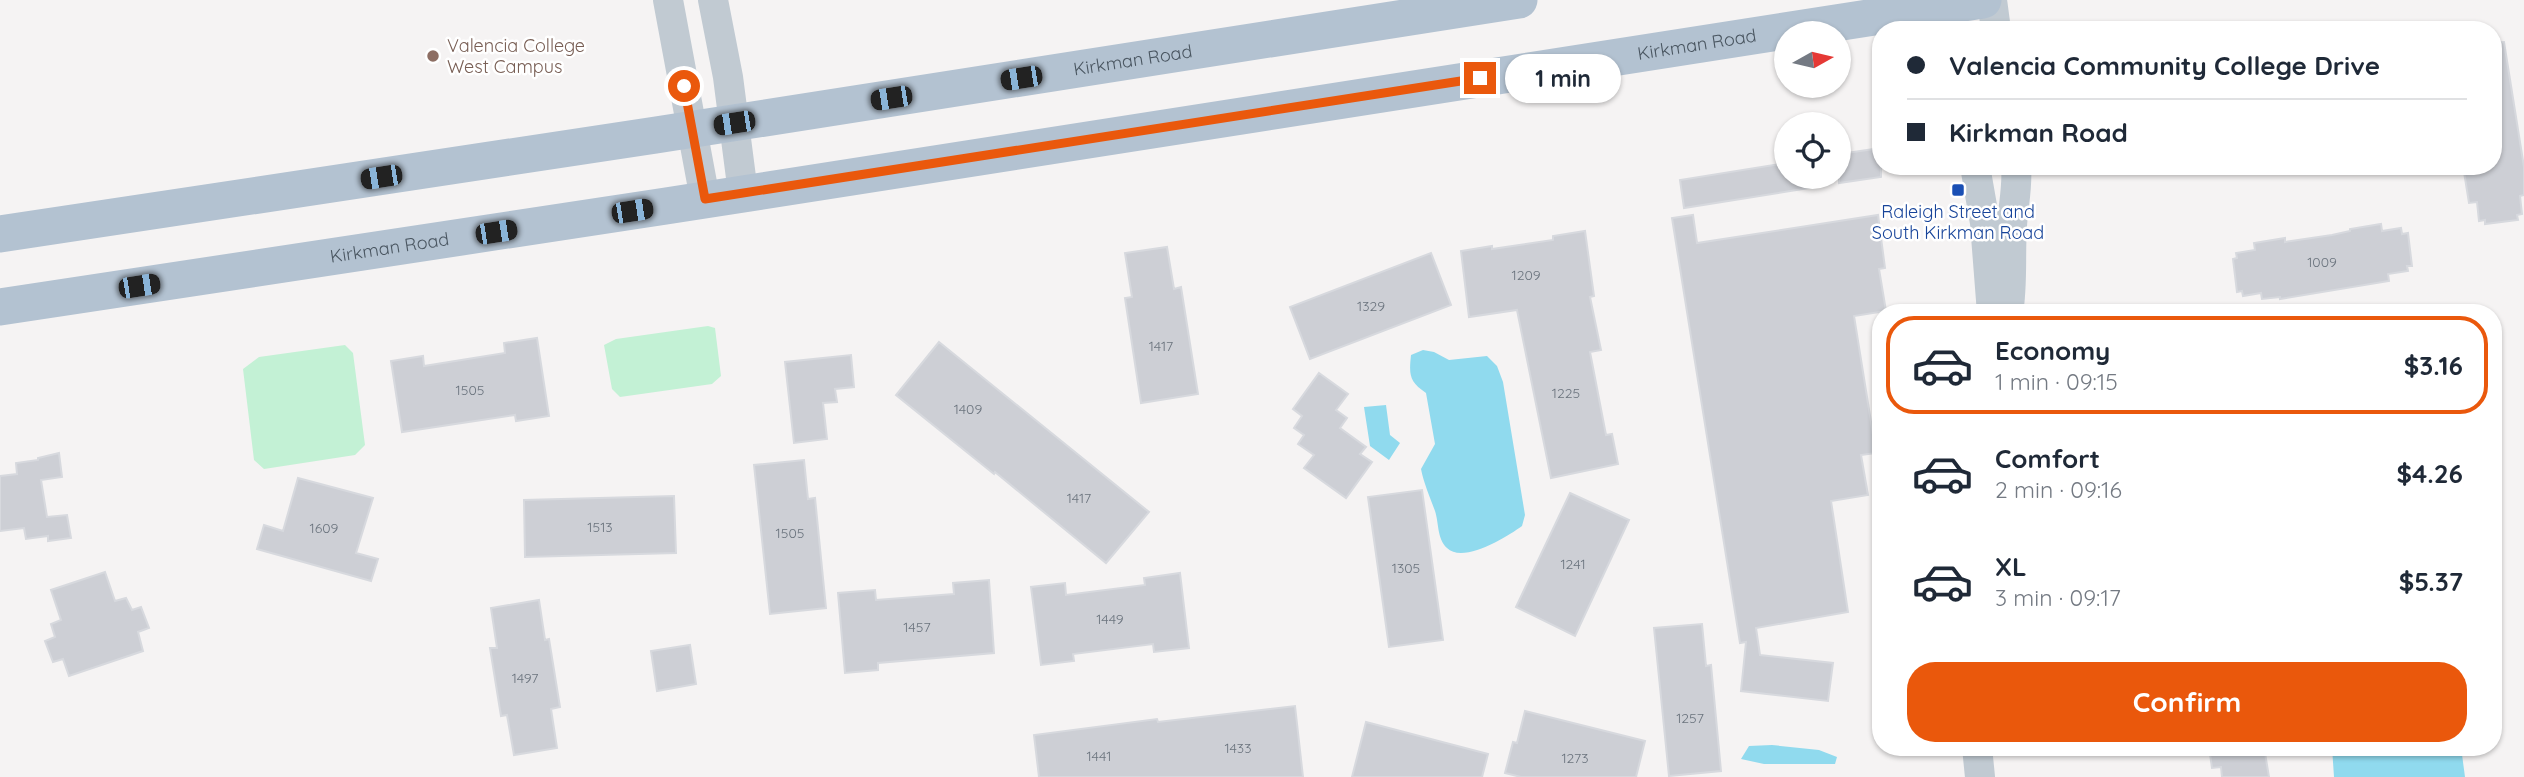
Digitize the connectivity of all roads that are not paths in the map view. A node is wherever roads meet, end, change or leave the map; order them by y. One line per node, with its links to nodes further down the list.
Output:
1 (668, 0): 10 (street)
2 (713, 0): 9 (street)
3 (1519, 0): 9 (main road, Kirkman Road)
4 (1992, 0): 7 (street)
5 (1960, 9): 6 (main road, Kirkman Road)
6 (1881, 21)
7 (1995, 21)
8 (1872, 22): 13 (main road, Kirkman Road)
9 (734, 123): 10 (main road, Kirkman Road); 13 (street)
10 (692, 130): 14 (street); 15 (main road, Kirkman Road)
11 (1977, 175): 16 (street)
12 (2017, 175): 17 (street)
13 (743, 193): 14 (main road, Kirkman Road)
14 (705, 199): 18 (main road, Kirkman Road)
15 (0, 234)
16 (1991, 304)
17 (2010, 304)
18 (0, 307)
19 (1978, 756): 20 (street)
20 (1980, 777)

